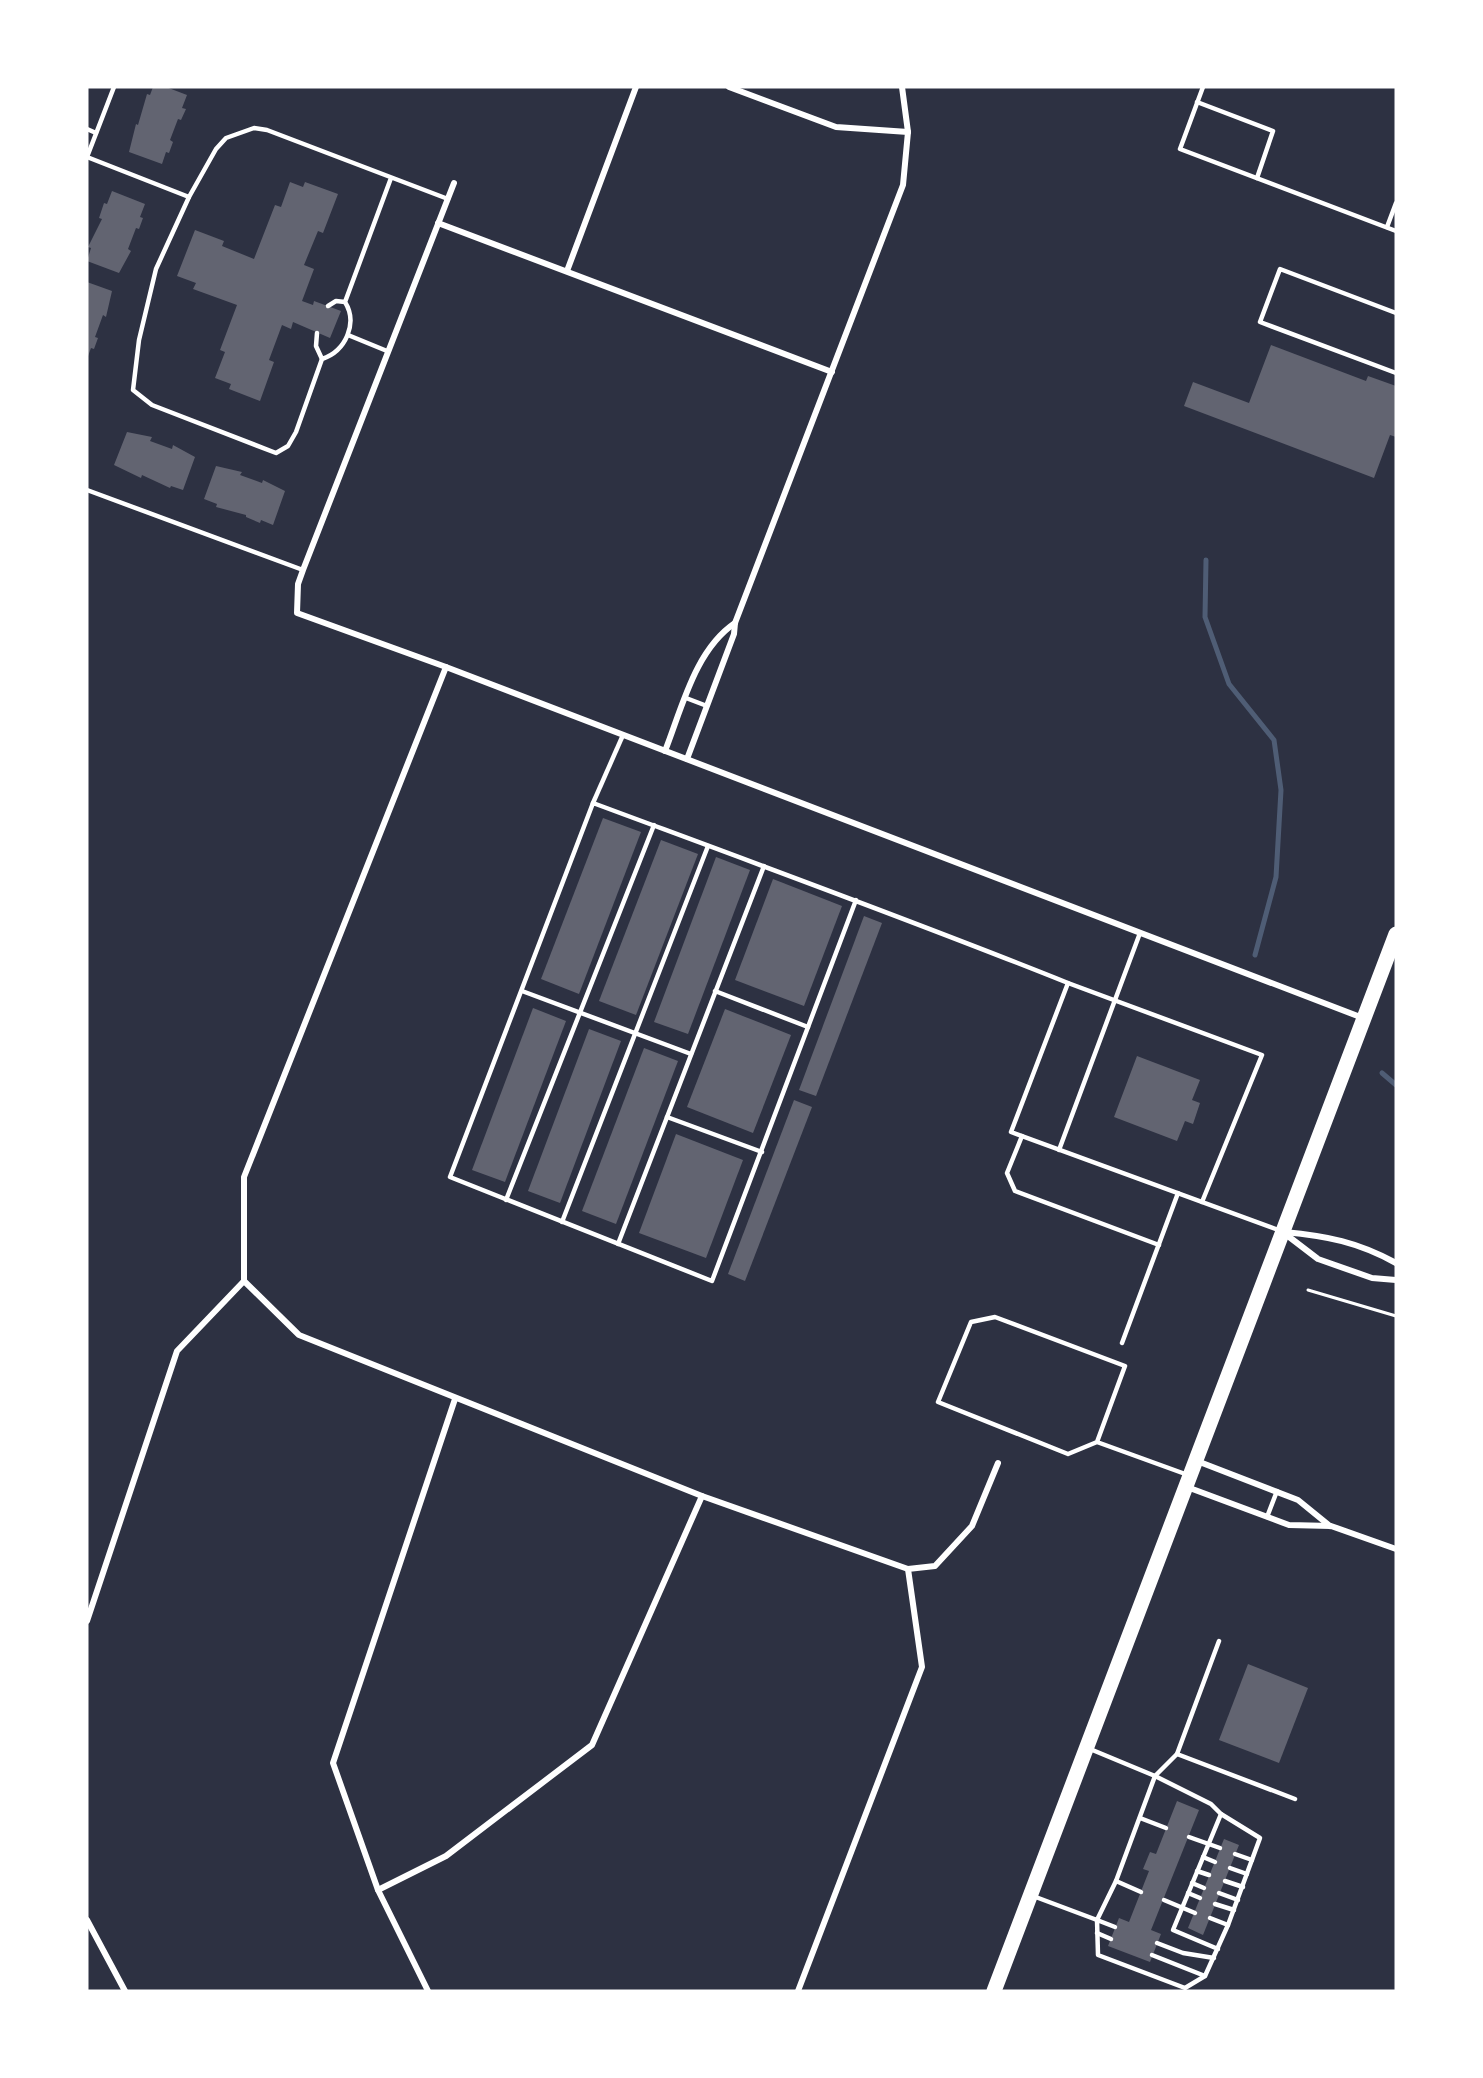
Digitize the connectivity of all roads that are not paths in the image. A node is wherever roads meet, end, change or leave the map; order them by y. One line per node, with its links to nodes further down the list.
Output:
1 (114, 87): 8 (lane)
2 (636, 87): 20 (street)
3 (729, 87): 9 (street)
4 (902, 87): 9 (street)
5 (1203, 87): 6 (lane)
6 (1197, 102): 12 (lane); 12 (lane)
7 (87, 129): 8 (lane)
8 (96, 132): 10 (lane)
9 (908, 132): 28 (street)
10 (87, 157): 14 (lane)
11 (391, 178): 14 (lane); 15 (lane); 21 (lane)
12 (1257, 178): 18 (lane)
13 (454, 183): 15 (street)
14 (189, 197): 27 (lane)
15 (448, 199): 17 (street)
16 (1396, 203): 18 (lane)
17 (438, 223): 20 (street); 26 (street)
18 (1387, 227): 19 (lane)
19 (1396, 231)
20 (567, 271): 28 (street)
21 (345, 302): 22 (lane); 25 (lane)
22 (328, 306)
23 (1396, 313): 29 (lane)
24 (318, 333): 27 (lane)
25 (348, 335): 26 (lane); 27 (lane)
26 (387, 351): 31 (street)
27 (322, 359)
28 (832, 372): 32 (street)
29 (1396, 374)
30 (87, 490): 31 (lane)
31 (303, 570): 33 (street)
32 (735, 623): 34 (street); 35 (street)
33 (446, 667): 36 (street); 68 (street)
34 (686, 698): 35 (lane); 37 (street)
35 (707, 706): 38 (street)
36 (623, 735): 37 (street); 39 (lane)
37 (665, 751): 38 (street)
38 (687, 759): 44 (street)
39 (594, 803): 40 (lane); 47 (lane)
40 (654, 825): 41 (lane); 50 (lane)
41 (708, 846): 42 (lane); 53 (lane)
42 (764, 866): 43 (lane); 48 (lane)
43 (856, 900): 46 (lane); 52 (lane)
44 (1140, 933): 49 (lane); 51 (street)
45 (1396, 934): 51 (main road)
46 (1068, 983): 49 (lane); 56 (lane)
47 (522, 991): 50 (lane); 60 (lane)
48 (716, 991): 52 (lane); 54 (lane)
49 (1115, 999): 57 (lane); 61 (lane)
50 (579, 1012): 53 (lane); 60 (lane)
51 (1364, 1019): 63 (main road)
52 (808, 1027): 58 (lane)
53 (635, 1033): 54 (lane); 62 (lane)
54 (691, 1054): 55 (lane)
55 (667, 1117): 58 (lane); 64 (lane)
56 (1023, 1136): 57 (lane); 65 (lane)
57 (1059, 1150): 59 (lane)
58 (762, 1152): 64 (lane)
59 (1178, 1194): 61 (lane); 65 (lane)
60 (506, 1200): 62 (lane)
61 (1202, 1202): 63 (lane)
62 (562, 1222): 64 (lane)
63 (1284, 1232): 66 (street); 67 (street); 72 (main road)
64 (618, 1244)
65 (1159, 1245): 69 (lane)
66 (1396, 1263)
67 (1396, 1280)
68 (244, 1281): 70 (street); 81 (street)
69 (1122, 1343)
70 (455, 1399): 76 (street); 106 (street)
71 (1097, 1442): 71 (lane); 74 (lane)
72 (1197, 1461): 74 (main road); 75 (street)
73 (998, 1463): 80 (street)
74 (1189, 1482): 77 (street); 83 (main road)
75 (1277, 1491): 77 (lane); 78 (street)
76 (702, 1496): 80 (street); 106 (street)
77 (1267, 1517): 78 (street)
78 (1331, 1527): 79 (street)
79 (1396, 1549)
80 (908, 1569): 132 (street)
81 (87, 1621)
82 (1219, 1641): 84 (lane)
83 (1085, 1746): 85 (lane); 110 (main road)
84 (1177, 1754): 85 (lane); 86 (lane)
85 (1155, 1776): 87 (lane); 88 (lane)
86 (1295, 1800)
87 (1221, 1814): 91 (lane); 95 (lane)
88 (1140, 1818): 89 (lane); 101 (lane)
89 (1166, 1828)
90 (1189, 1837): 91 (lane)
91 (1208, 1844): 92 (lane); 94 (lane)
92 (1220, 1848)
93 (1235, 1854): 95 (lane)
94 (1203, 1857): 96 (lane); 98 (lane)
95 (1252, 1860): 99 (lane)
96 (1215, 1862)
97 (1230, 1868): 99 (lane)
98 (1197, 1871): 100 (lane); 103 (lane)
99 (1247, 1874): 104 (lane)
100 (1209, 1875)
101 (1116, 1881): 107 (lane); 120 (lane)
102 (1225, 1881): 104 (lane)
103 (1192, 1883): 105 (lane); 108 (lane)
104 (1243, 1887): 113 (lane)
105 (1204, 1888)
106 (378, 1890): 131 (street)
107 (1141, 1892)
108 (1188, 1893): 111 (lane); 115 (lane)
109 (1220, 1893): 113 (lane)
110 (1030, 1895): 120 (lane); 133 (main road)
111 (1200, 1898)
112 (1164, 1900): 115 (lane)
113 (1238, 1900): 116 (lane)
114 (1215, 1904): 116 (lane)
115 (1183, 1908): 117 (lane); 126 (lane)
116 (1233, 1910): 121 (lane)
117 (1195, 1913)
118 (1210, 1918): 121 (lane)
119 (87, 1920): 130 (street)
120 (1097, 1920): 122 (lane); 123 (lane)
121 (1228, 1925): 126 (lane)
122 (1115, 1928)
123 (1097, 1933): 124 (lane); 129 (lane)
124 (1111, 1939)
125 (1158, 1943): 128 (lane)
126 (1218, 1949): 128 (lane)
127 (1152, 1955): 129 (lane)
128 (1214, 1958): 129 (lane)
129 (1205, 1976)
130 (125, 1991)
131 (428, 1991)
132 (798, 1991)
133 (994, 1991)

